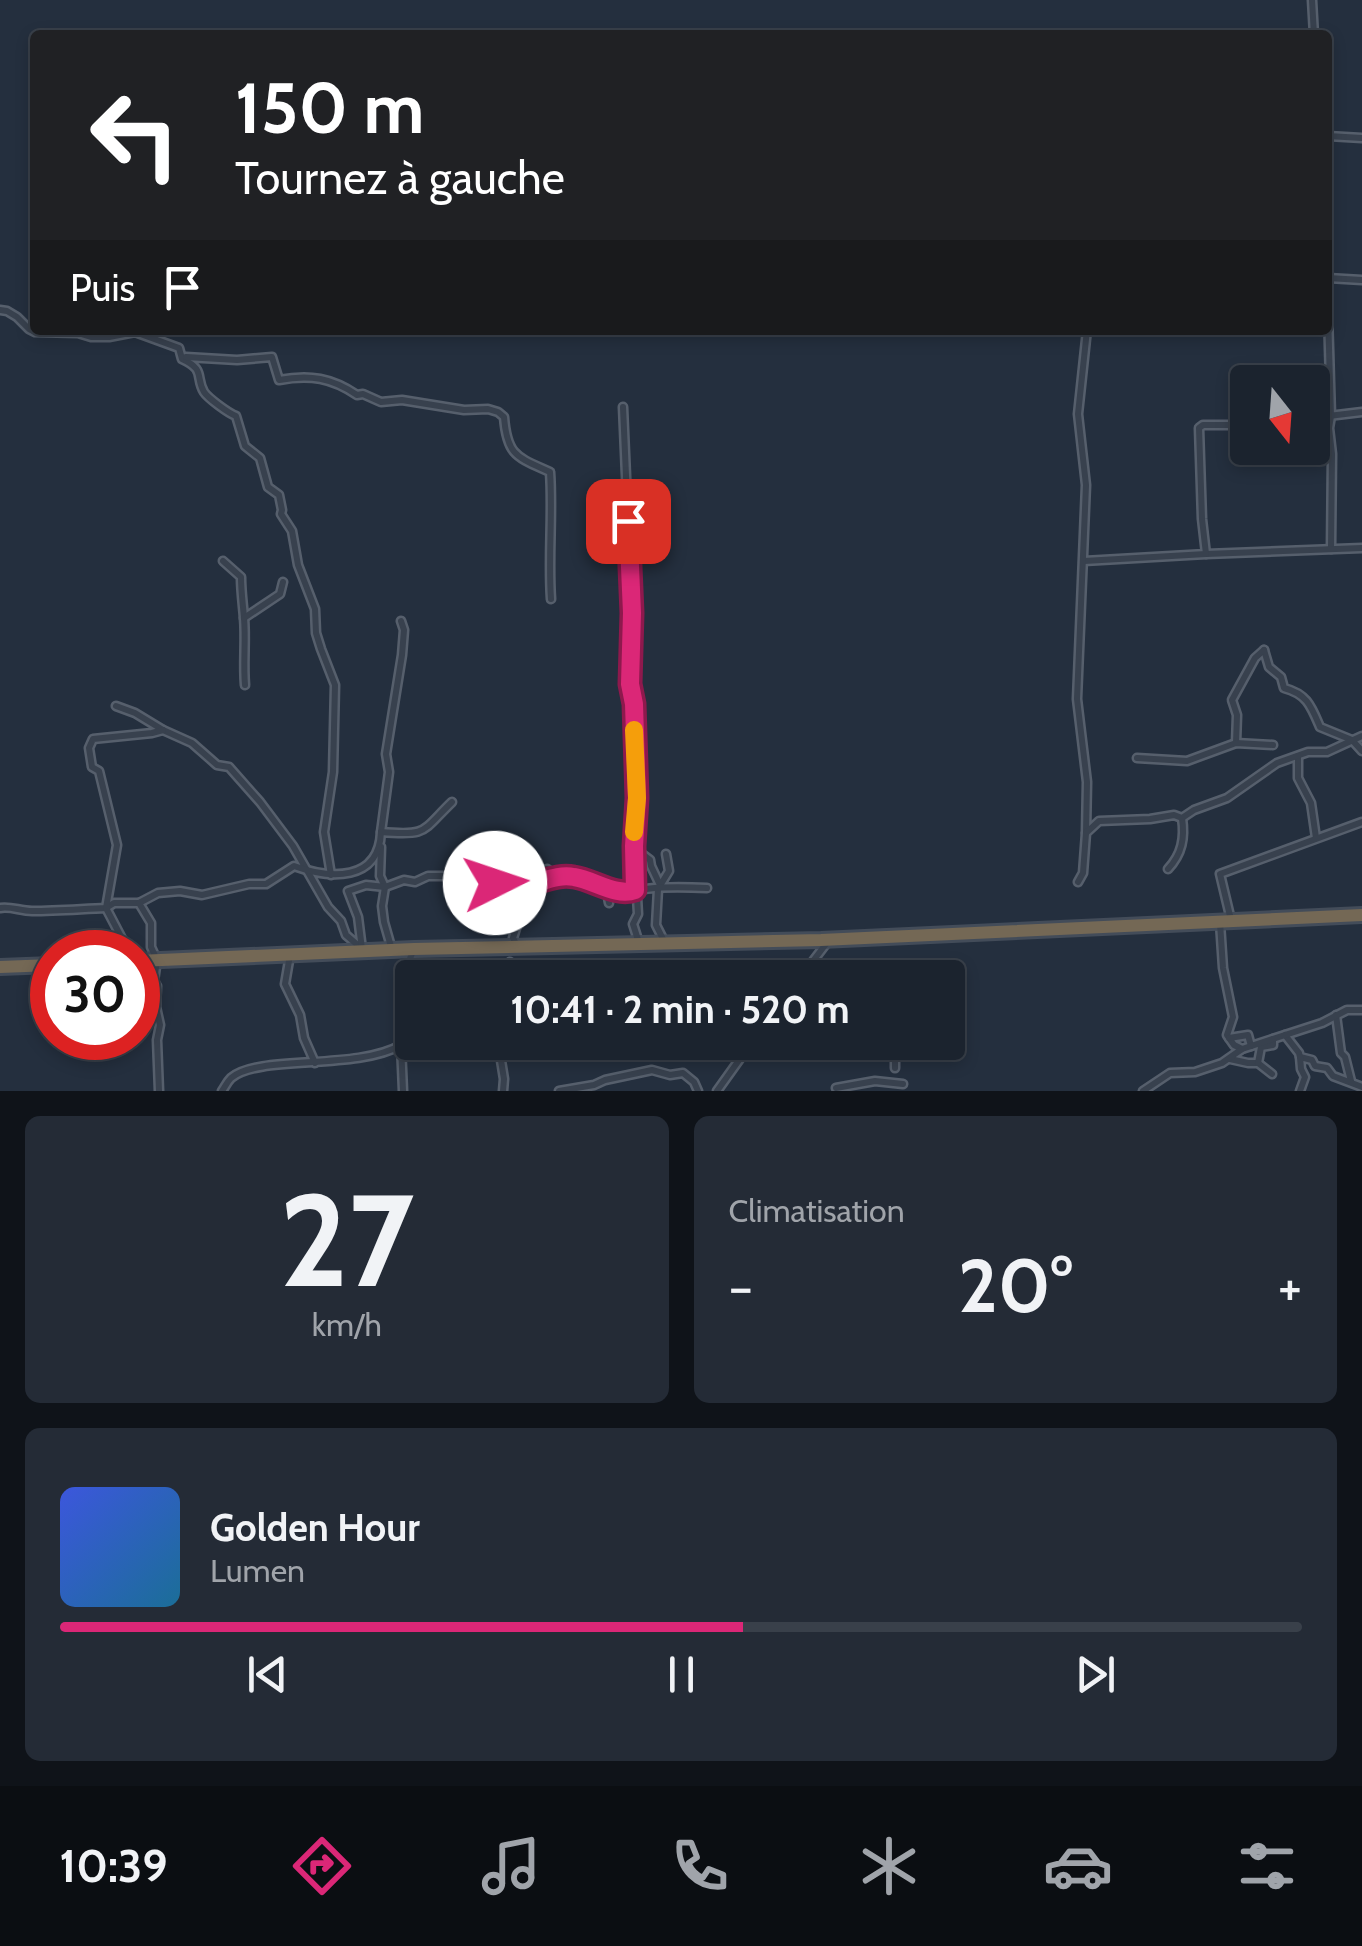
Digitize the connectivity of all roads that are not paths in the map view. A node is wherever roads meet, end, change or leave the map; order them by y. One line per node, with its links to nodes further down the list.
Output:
1 (1312, 0): 2 (street)
2 (1314, 30)
3 (1332, 136): 4 (street)
4 (1362, 138)
5 (1332, 278): 6 (street)
6 (1362, 280)
7 (0, 310): 8 (street)
8 (30, 328)
9 (82, 335): 10 (street)
10 (119, 335)
11 (144, 335): 14 (street)
12 (1086, 335): 23 (street)
13 (1329, 335): 17 (street)
14 (181, 356): 25 (street); 49 (street)
15 (623, 407): 45 (street)
16 (1362, 412): 17 (street)
17 (1331, 416): 20 (street)
18 (1230, 425): 21 (street)
19 (1362, 548): 20 (street)
20 (1331, 549): 21 (street)
21 (1206, 554): 23 (street)
22 (223, 561): 26 (street)
23 (1084, 561): 42 (street)
24 (284, 582): 26 (street)
25 (551, 599)
26 (244, 618): 28 (street)
27 (401, 621): 41 (street)
28 (245, 685)
29 (116, 706): 30 (street)
30 (163, 730): 48 (street); 60 (street)
31 (1362, 736): 32 (street)
32 (1352, 740): 33 (street); 35 (street); 36 (street)
33 (1236, 743): 34 (street); 37 (street)
34 (1273, 744)
35 (1362, 750)
36 (1298, 756): 39 (street); 43 (street)
37 (1137, 758)
38 (452, 802): 41 (street)
39 (1182, 818): 42 (street); 47 (street)
40 (1362, 822): 43 (street)
41 (382, 832): 44 (street)
42 (1086, 834): 50 (street)
43 (1316, 838): 62 (street)
44 (381, 846): 49 (street); 54 (street)
45 (634, 848): 52 (street); 56 (street)
46 (666, 854): 52 (street)
47 (1168, 869)
48 (306, 871): 49 (street); 58 (street); 70 (street)
49 (331, 875)
50 (1078, 882)
51 (526, 885): 53 (street); 54 (street); 68 (street)
52 (661, 885): 55 (street); 56 (street); 66 (street)
53 (602, 886): 56 (street); 57 (street)
54 (385, 887): 70 (street); 71 (street)
55 (707, 888)
56 (635, 890): 67 (street)
57 (609, 902)
58 (138, 903): 60 (street); 64 (street)
59 (0, 908): 60 (street)
60 (106, 908): 63 (street)
61 (1362, 915): 62 (highway)
62 (1226, 921): 65 (highway); 81 (street)
63 (118, 930)
64 (151, 930)
65 (830, 939): 66 (highway); 75 (street)
66 (666, 943): 67 (highway)
67 (639, 944): 68 (highway)
68 (517, 946): 69 (highway)
69 (414, 949): 71 (highway); 74 (street)
70 (367, 950): 71 (highway); 72 (highway)
71 (392, 950)
72 (290, 954): 73 (highway); 94 (street)
73 (160, 960)
74 (410, 960)
75 (814, 960)
76 (30, 966): 77 (highway)
77 (0, 968)
78 (1362, 1010): 79 (street)
79 (1336, 1016): 80 (street); 86 (street)
80 (1284, 1035): 82 (street); 87 (street)
81 (1229, 1038): 83 (street); 85 (street)
82 (1273, 1039): 83 (street); 95 (street)
83 (1251, 1046): 85 (street)
84 (395, 1048): 94 (street)
85 (1242, 1049): 88 (street)
86 (1341, 1053): 97 (street); 100 (street)
87 (1300, 1057): 97 (street); 111 (street)
88 (1229, 1058): 95 (street); 110 (street)
89 (157, 1060): 103 (street)
90 (401, 1060): 105 (street)
91 (501, 1060): 106 (street)
92 (739, 1060): 109 (street)
93 (895, 1060): 96 (street)
94 (315, 1063): 104 (street)
95 (1258, 1063): 98 (street)
96 (895, 1068)
97 (1327, 1068): 100 (street)
98 (1272, 1074)
99 (903, 1084): 101 (street)
100 (1358, 1085): 102 (street)
101 (836, 1088)
102 (1346, 1090)
103 (158, 1091)
104 (222, 1091)
105 (403, 1091)
106 (504, 1091)
107 (559, 1091): 108 (street)
108 (698, 1091)
109 (717, 1091)
110 (1143, 1091)
111 (1300, 1091)

